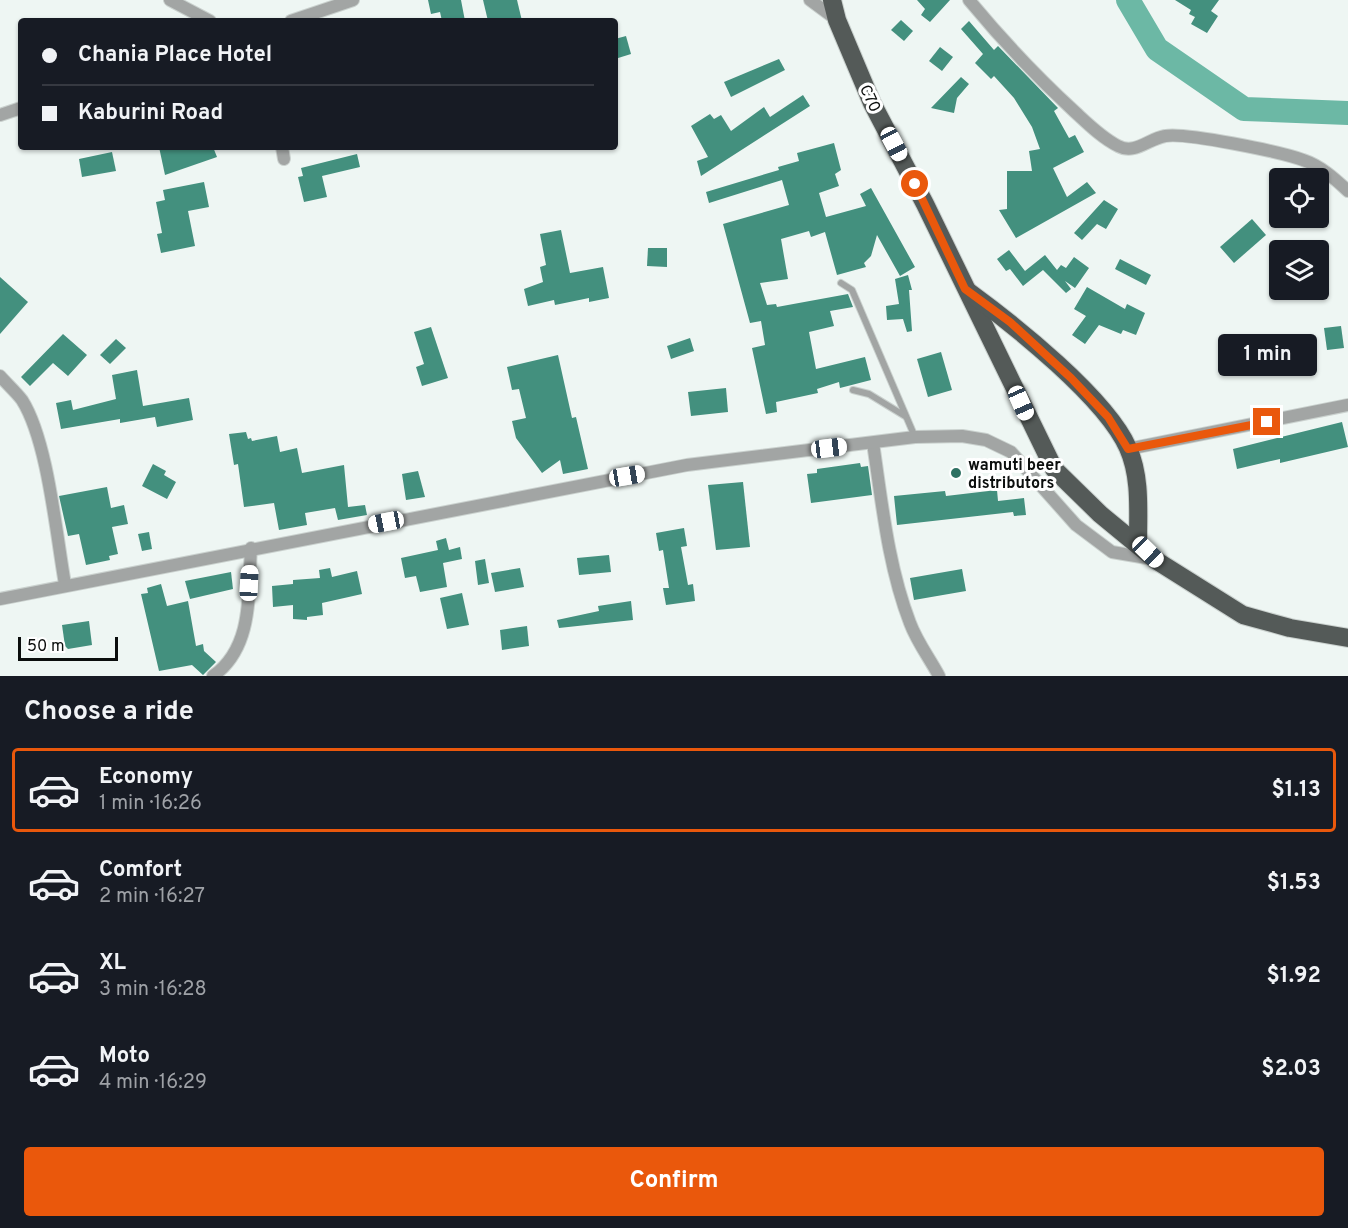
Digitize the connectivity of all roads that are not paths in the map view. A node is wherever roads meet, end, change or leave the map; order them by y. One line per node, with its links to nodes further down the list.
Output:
1 (170, 0): 6 (street)
2 (353, 0): 7 (street)
3 (810, 0): 8 (street)
4 (832, 0): 8 (highway, C70)
5 (969, 0): 11 (street)
6 (204, 18)
7 (300, 18)
8 (837, 20): 13 (highway, C70)
9 (18, 109): 10 (street)
10 (0, 115)
11 (1348, 191)
12 (841, 283): 17 (lane)
13 (965, 289): 20 (highway); 21 (highway, C70)
14 (0, 376): 24 (street)
15 (853, 390): 17 (lane)
16 (1348, 405): 20 (street)
17 (906, 416): 18 (lane)
18 (915, 437): 19 (street); 23 (street)
19 (873, 443): 22 (street); 28 (street)
20 (1128, 449): 21 (highway)
21 (1138, 543): 23 (highway, C70)
22 (250, 548): 24 (street); 27 (street)
23 (1157, 561): 26 (highway, C70)
24 (65, 584): 25 (street)
25 (0, 599)
26 (1348, 638)
27 (213, 676)
28 (939, 676)

